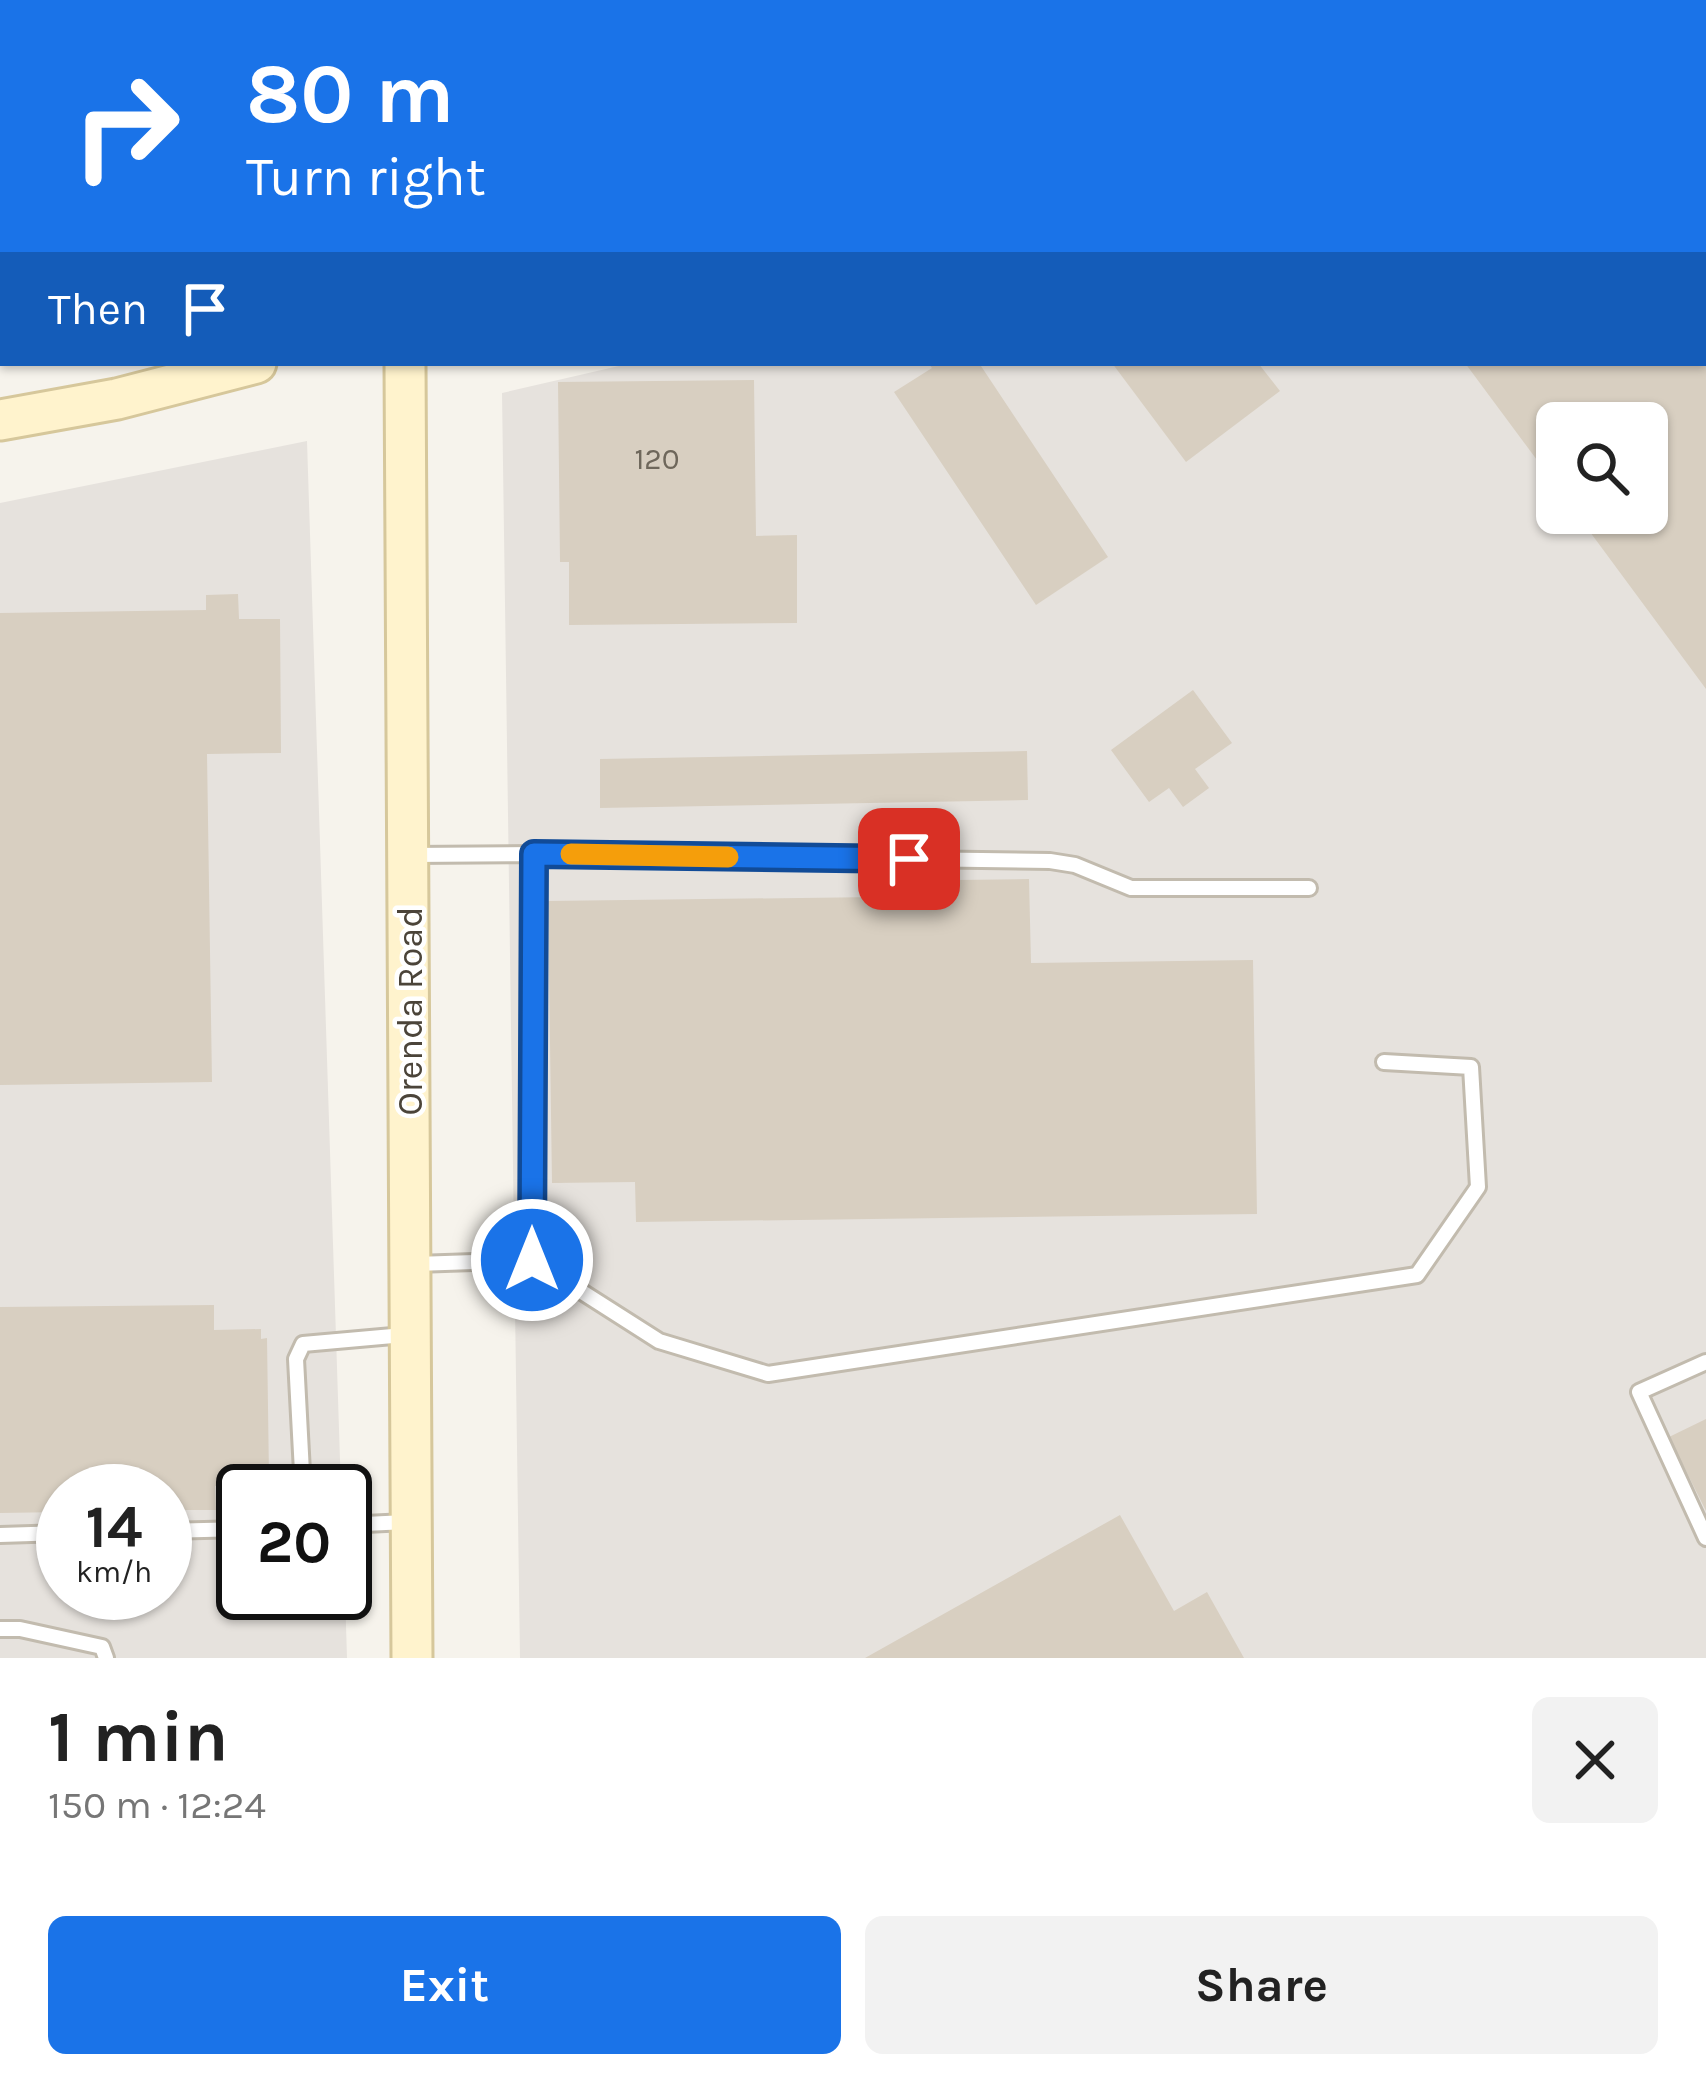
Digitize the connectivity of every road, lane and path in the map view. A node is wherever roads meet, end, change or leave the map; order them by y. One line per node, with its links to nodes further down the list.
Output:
1 (244, 366): 3 (street)
2 (405, 366): 5 (street, Orenda Road)
3 (0, 420)
4 (534, 854): 5 (lane); 6 (lane); 8 (lane)
5 (408, 855): 9 (street, Orenda Road)
6 (1309, 888)
7 (1384, 1062): 8 (lane)
8 (532, 1260): 9 (lane)
9 (411, 1264): 10 (street, Orenda Road)
10 (409, 1334): 12 (lane); 13 (street, Orenda Road)
11 (1706, 1362): 15 (lane)
12 (302, 1464)
13 (412, 1522): 14 (lane); 20 (street, Orenda Road)
14 (372, 1524)
15 (1705, 1532)
16 (36, 1534): 17 (lane)
17 (0, 1535)
18 (0, 1629): 19 (lane)
19 (106, 1658)
20 (412, 1658)

